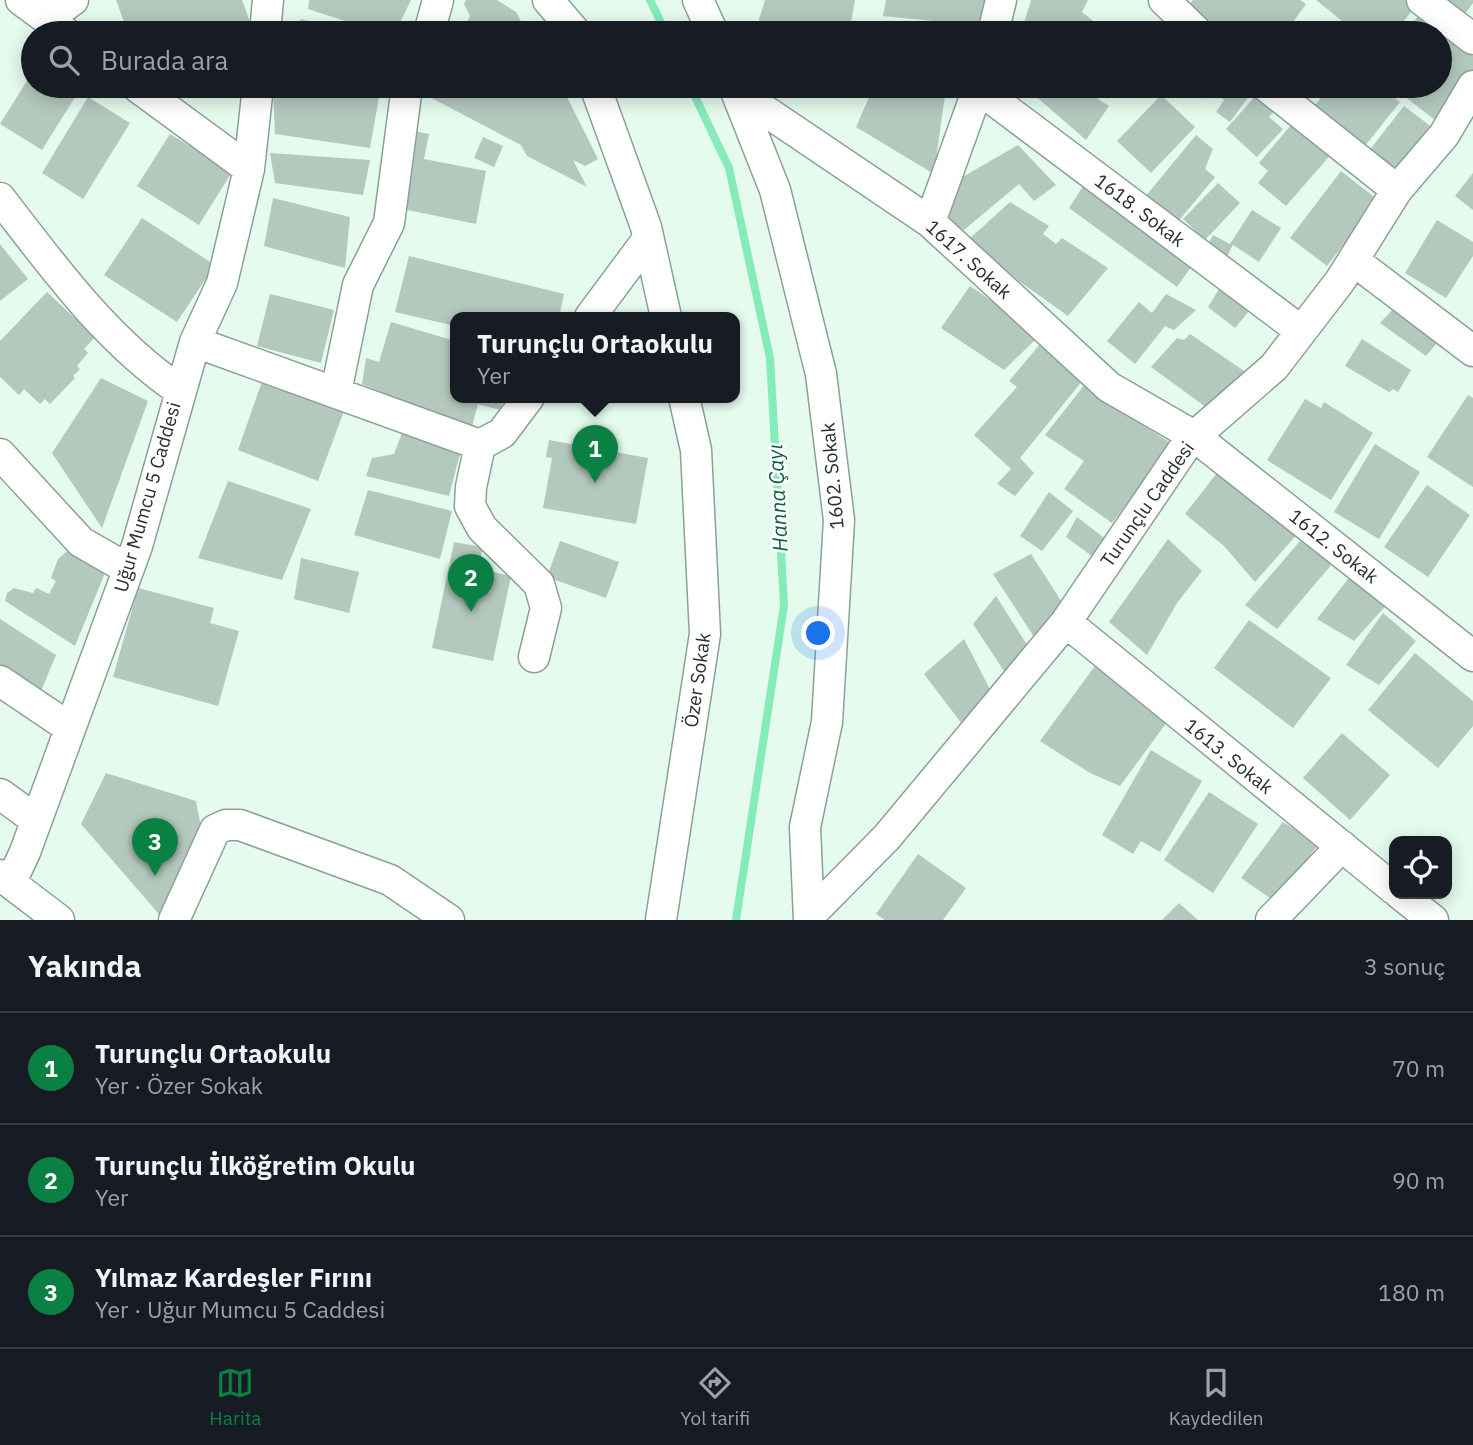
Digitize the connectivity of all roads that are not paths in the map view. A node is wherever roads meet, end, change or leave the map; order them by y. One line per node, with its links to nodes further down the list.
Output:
1 (21, 0): 9 (street)
2 (73, 0): 10 (street)
3 (268, 0): 11 (street)
4 (438, 0): 12 (street)
5 (548, 0): 13 (street)
6 (1002, 0): 14 (street)
7 (1164, 0): 15 (street)
8 (1422, 0): 16 (street)
9 (49, 21)
10 (59, 21)
11 (266, 21)
12 (432, 21)
13 (566, 21)
14 (996, 21)
15 (1186, 21)
16 (1449, 21)
17 (1452, 23): 18 (street)
18 (1473, 39)
19 (1473, 86): 30 (street, Turunçlu Caddesi)
20 (152, 98): 29 (street)
21 (257, 98): 29 (street, Uğur Mumcu 5 Caddesi)
22 (405, 98): 41 (street)
23 (599, 98): 33 (street)
24 (739, 98): 59 (street, 1602. Sokak)
25 (750, 98): 32 (street, 1617. Sokak)
26 (975, 98): 32 (street)
27 (994, 98): 37 (street, 1618. Sokak)
28 (1281, 98): 30 (street)
29 (249, 169): 38 (street, Uğur Mumcu 5 Caddesi)
30 (1397, 190): 34 (street, Turunçlu Caddesi)
31 (0, 198): 40 (street)
32 (930, 222): 44 (street, 1617. Sokak)
33 (648, 239): 35 (street); 36 (street)
34 (1353, 260): 37 (street, Turunçlu Caddesi); 39 (street)
35 (594, 312)
36 (665, 312)
37 (1301, 331): 44 (street, Turunçlu Caddesi)
38 (195, 342): 40 (street, Uğur Mumcu 5 Caddesi); 41 (street)
39 (1473, 351)
40 (179, 390): 47 (street, Uğur Mumcu 5 Caddesi)
41 (335, 393): 45 (street)
42 (524, 403): 45 (street)
43 (685, 403): 63 (street, Özer Sokak)
44 (1194, 436): 48 (street, Turunçlu Caddesi); 49 (street, 1612. Sokak)
45 (480, 445): 50 (street)
46 (0, 454): 47 (street)
47 (128, 569): 52 (street, Uğur Mumcu 5 Caddesi)
48 (1066, 622): 55 (street, 1613. Sokak); 59 (street, Turunçlu Caddesi)
49 (1473, 656)
50 (534, 657)
51 (0, 681): 52 (street)
52 (69, 728): 54 (street, Uğur Mumcu 5 Caddesi)
53 (0, 794): 54 (street)
54 (36, 821): 56 (street, Uğur Mumcu 5 Caddesi)
55 (1342, 846): 57 (street, 1613. Sokak); 64 (street)
56 (6, 879): 60 (street, Uğur Mumcu 5 Caddesi)
57 (1389, 885)
58 (1407, 899): 65 (street)
59 (810, 918)
60 (60, 920)
61 (174, 920): 62 (street)
62 (449, 920)
63 (661, 920)
64 (1271, 920)
65 (1433, 920)

